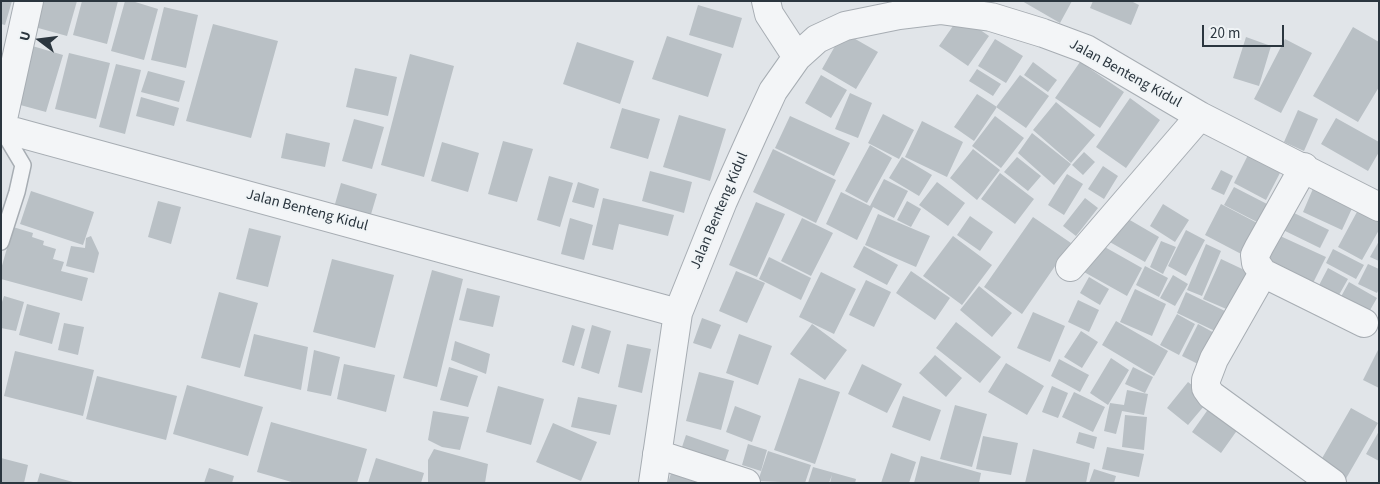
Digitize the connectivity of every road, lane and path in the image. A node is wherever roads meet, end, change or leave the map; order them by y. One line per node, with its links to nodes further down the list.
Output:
1 (29, 1): 5 (street)
2 (766, 1): 3 (street)
3 (796, 57): 4 (street, Jalan Benteng Kidul); 11 (street, Jalan Benteng Kidul)
4 (1200, 116): 6 (street, Jalan Benteng Kidul); 9 (street)
5 (1, 128): 8 (lane); 11 (street, Jalan Benteng Kidul)
6 (1304, 168): 7 (street, Jalan Benteng Kidul); 10 (street)
7 (1379, 207)
8 (1, 242)
9 (1070, 267)
10 (1263, 273): 12 (street); 16 (street)
11 (678, 313): 13 (street)
12 (1364, 323)
13 (657, 454): 14 (street); 15 (street)
14 (652, 483)
15 (746, 483)
16 (1332, 483)

